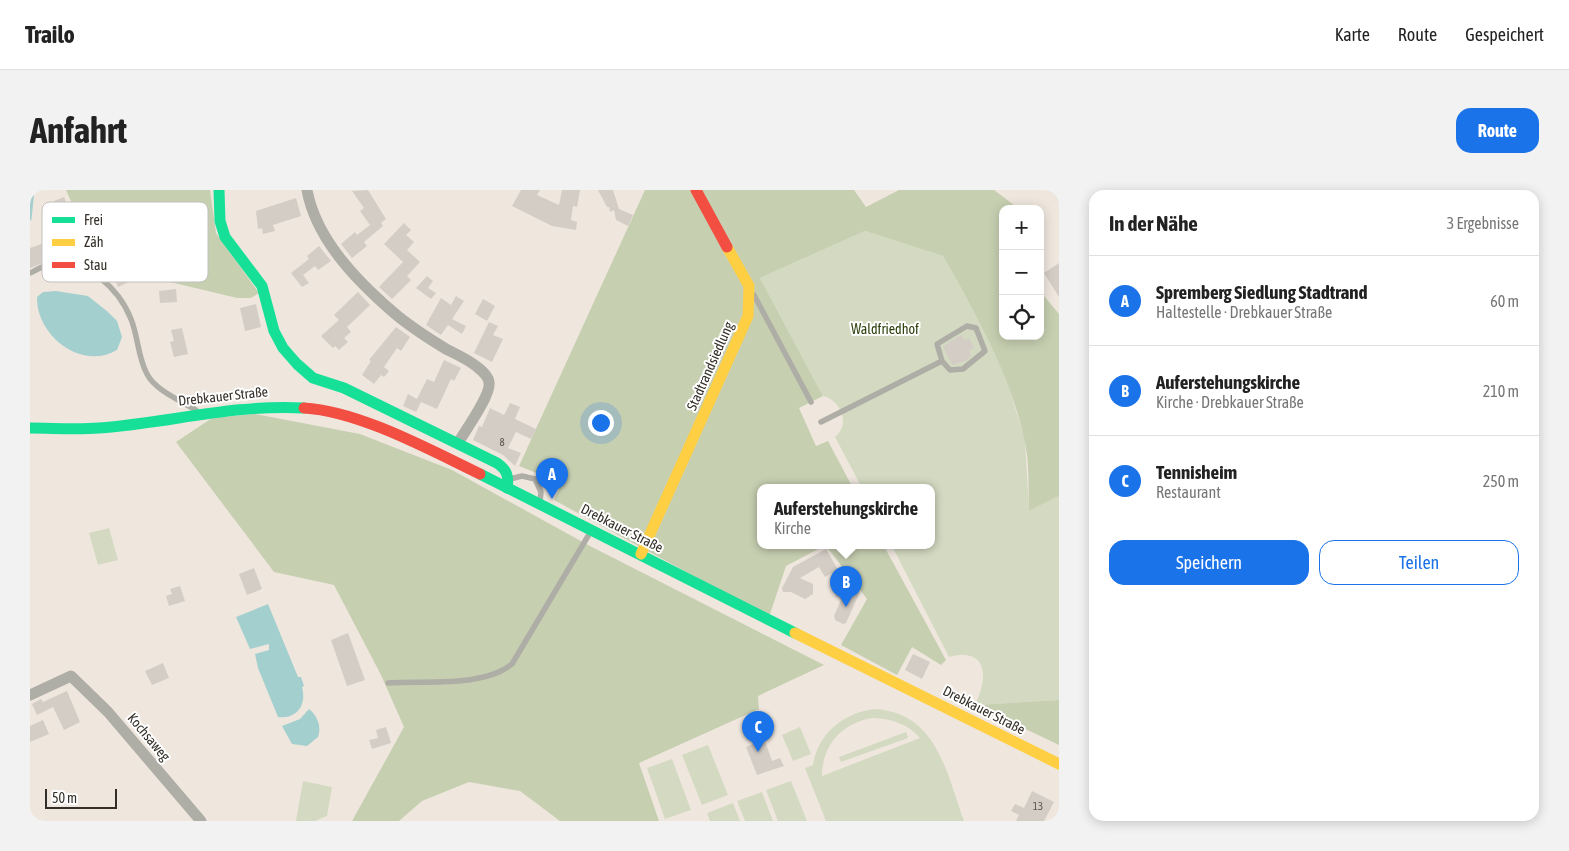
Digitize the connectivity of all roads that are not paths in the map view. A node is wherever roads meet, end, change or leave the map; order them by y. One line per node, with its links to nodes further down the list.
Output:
1 (219, 190): 13 (street)
2 (307, 190): 13 (street)
3 (696, 190): 7 (street)
4 (42, 268): 5 (lane)
5 (30, 273)
6 (105, 282): 10 (lane)
7 (749, 286): 9 (lane); 17 (street, Stadtrandsiedlung)
8 (942, 361): 8 (lane); 11 (lane)
9 (811, 402)
10 (200, 413): 12 (street, Drebkauer Straße); 14 (street, Drebkauer Straße)
11 (821, 422)
12 (30, 428)
13 (458, 443): 14 (street)
14 (508, 484): 15 (street, Drebkauer Straße); 15 (lane)
15 (539, 503): 16 (street, Drebkauer Straße)
16 (592, 529): 17 (street, Drebkauer Straße); 18 (lane)
17 (641, 554): 20 (street, Drebkauer Straße)
18 (388, 683)
19 (30, 694): 21 (street, Kochsaweg)
20 (1059, 764)
21 (200, 821)

